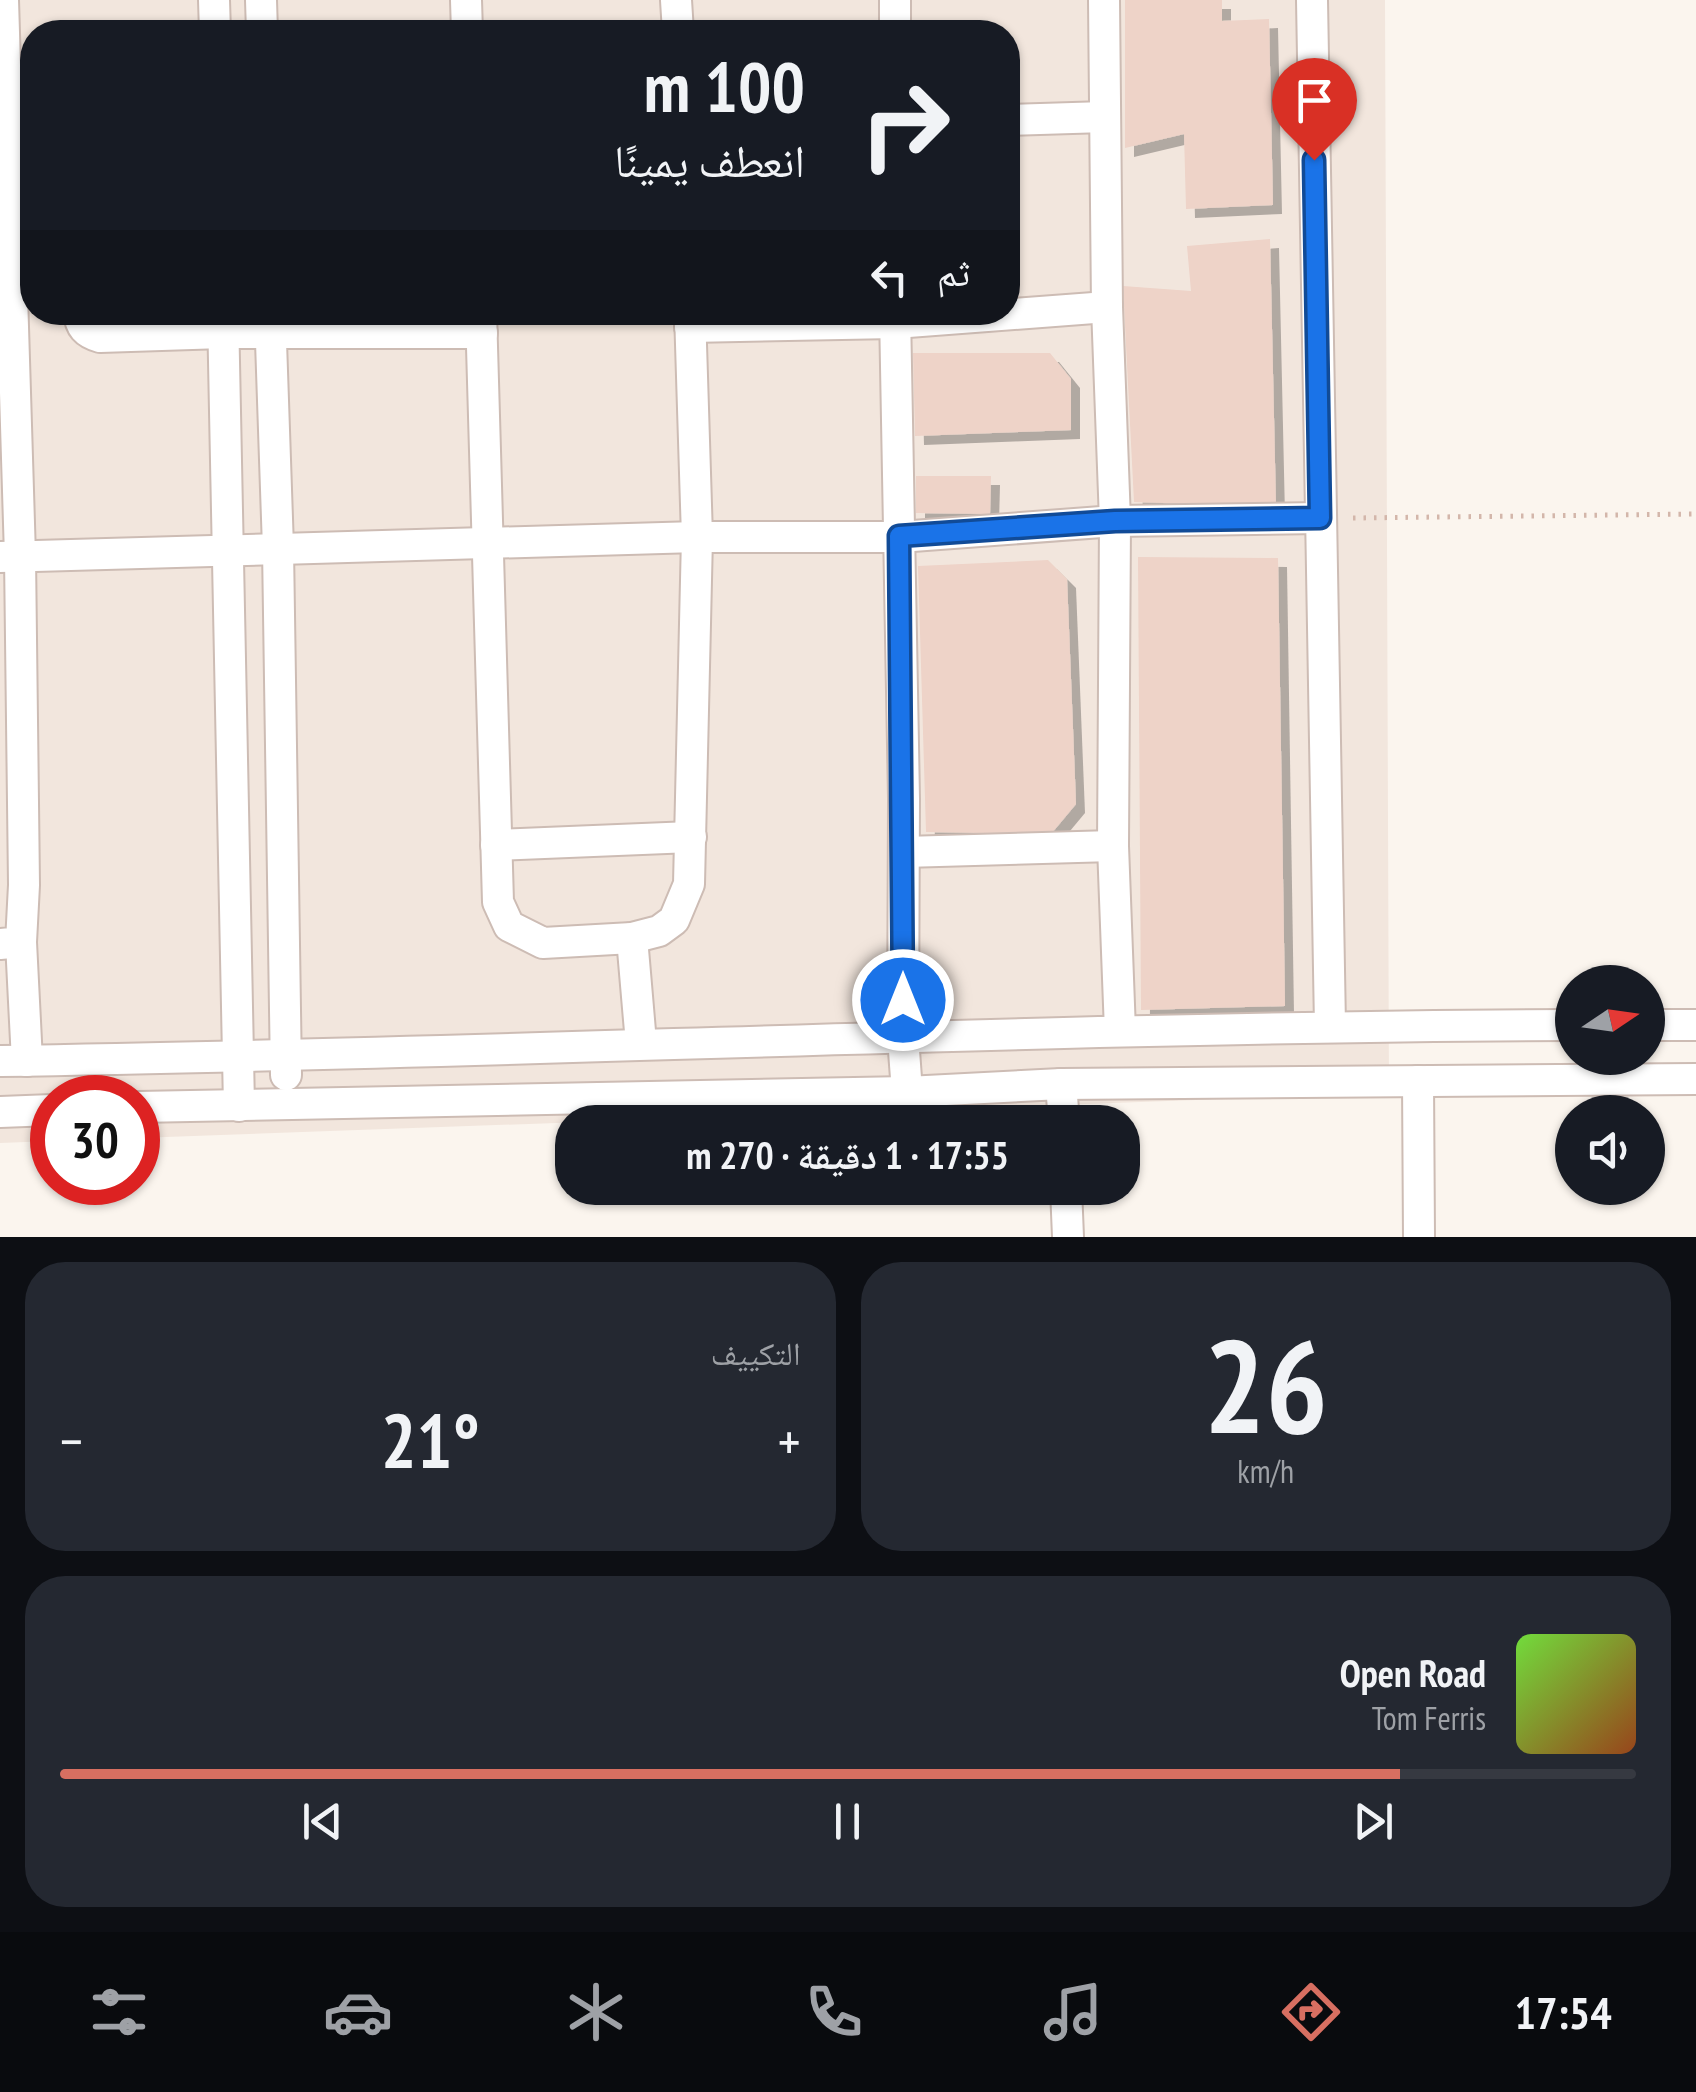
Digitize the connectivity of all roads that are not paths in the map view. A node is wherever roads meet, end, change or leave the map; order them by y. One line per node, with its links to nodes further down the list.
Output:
1 (3, 0): 22 (street)
2 (1104, 0): 4 (street)
3 (1312, 0): 15 (street)
4 (1105, 117): 5 (street); 6 (street)
5 (1020, 120)
6 (1107, 307): 7 (street); 16 (street)
7 (1020, 312)
8 (82, 325): 9 (street)
9 (198, 325)
10 (223, 325): 20 (street)
11 (270, 325): 21 (street)
12 (481, 325): 19 (street)
13 (690, 325): 18 (street)
14 (895, 325): 17 (street)
15 (1320, 518): 16 (street); 32 (street)
16 (1115, 521): 17 (street); 25 (street)
17 (899, 536): 18 (street); 26 (street)
18 (697, 537): 19 (street); 23 (street)
19 (488, 544): 21 (street); 24 (street)
20 (225, 548): 21 (street); 22 (street); 37 (street)
21 (278, 548): 38 (street)
22 (10, 557): 28 (street)
23 (691, 837): 24 (street); 27 (street)
24 (496, 845): 27 (street)
25 (1113, 846): 26 (street); 34 (street)
26 (904, 852): 35 (street)
27 (632, 938): 36 (street)
28 (10, 943): 39 (street)
29 (1555, 1025): 33 (street)
30 (1665, 1025): 31 (street)
31 (1696, 1025)
32 (1330, 1026): 33 (street); 34 (street)
33 (1374, 1026): 42 (street)
34 (1120, 1031): 35 (street)
35 (903, 1037): 36 (street); 44 (street)
36 (641, 1043): 38 (street)
37 (237, 1057): 38 (street); 39 (street); 47 (street)
38 (286, 1058): 45 (street)
39 (14, 1061)
40 (1696, 1079): 41 (street)
41 (1418, 1081): 42 (street); 53 (street)
42 (1374, 1082): 43 (street)
43 (1061, 1084): 44 (street); 46 (street)
44 (907, 1092): 45 (street)
45 (286, 1103): 47 (street)
46 (1063, 1105)
47 (239, 1106): 48 (street)
48 (160, 1107)
49 (30, 1111): 50 (street)
50 (0, 1112)
51 (1067, 1205): 52 (street)
52 (1068, 1237)
53 (1419, 1237)

